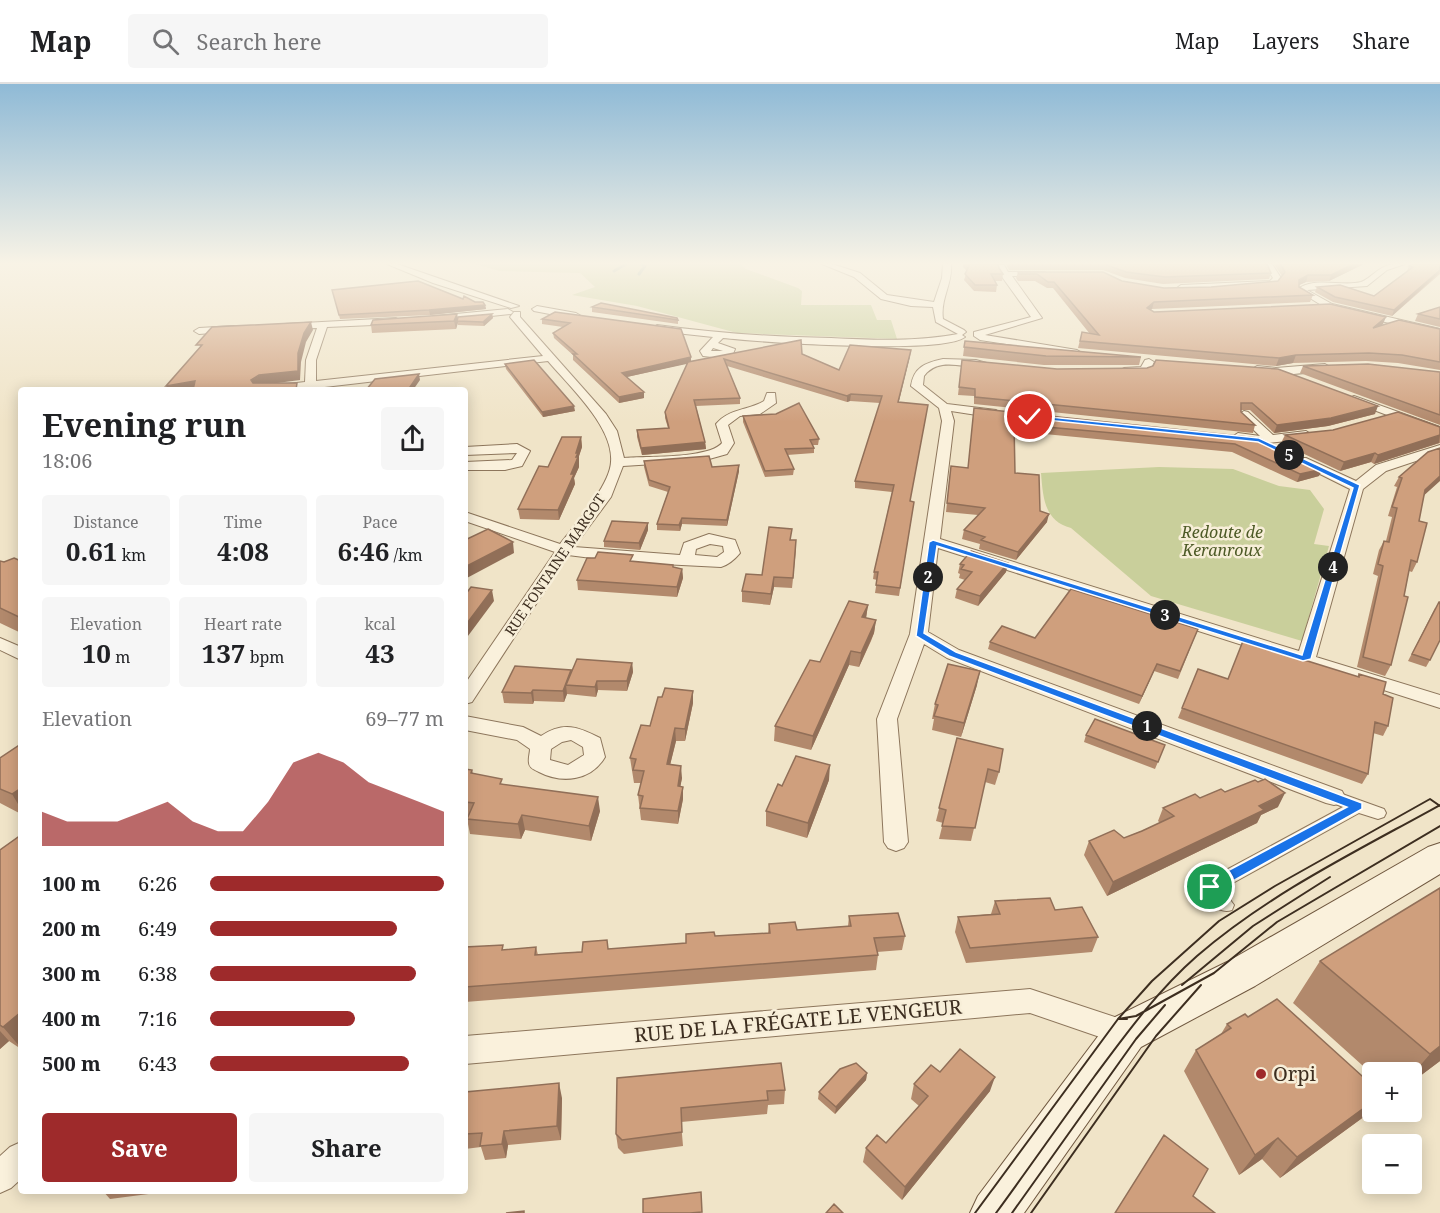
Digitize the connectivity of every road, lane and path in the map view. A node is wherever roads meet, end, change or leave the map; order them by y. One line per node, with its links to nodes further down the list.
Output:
1 (447, 317): 6 (street)
2 (515, 317): 19 (street)
3 (938, 317): 15 (street)
4 (1036, 317): 16 (street)
5 (1369, 317): 13 (street)
6 (418, 320)
7 (406, 321): 8 (street)
8 (323, 325): 9 (street); 27 (street)
9 (278, 327)
10 (648, 327): 14 (street)
11 (244, 328): 12 (street)
12 (199, 331)
13 (1440, 332)
14 (721, 335): 15 (street); 17 (street)
15 (961, 335): 16 (street)
16 (978, 336): 18 (street)
17 (712, 345)
18 (1094, 355)
19 (551, 358): 28 (street); 44 (street)
20 (1127, 359): 24 (street)
21 (997, 365): 31 (street)
22 (1335, 367): 25 (street)
23 (1245, 368): 25 (street)
24 (1115, 371)
25 (1276, 371): 26 (street)
26 (1306, 381)
27 (310, 387)
28 (318, 387)
29 (1339, 393): 32 (street)
30 (771, 395): 44 (street)
31 (944, 407): 33 (street); 48 (street)
32 (1395, 414): 35 (street); 36 (street)
33 (1006, 415)
34 (1244, 415): 39 (street)
35 (1374, 419)
36 (1440, 431)
37 (1319, 433): 39 (street)
38 (1228, 436): 39 (street)
39 (1273, 445): 46 (street)
40 (1440, 449): 42 (street)
41 (468, 451): 45 (street)
42 (1424, 454): 43 (street); 46 (street)
43 (1440, 460)
44 (618, 462): 49 (street, RUE FONTAINE MARGOT)
45 (468, 466)
46 (1357, 487): 54 (street)
47 (468, 517): 49 (street)
48 (933, 542): 51 (street); 54 (street)
49 (564, 550): 50 (street); 55 (street, RUE FONTAINE MARGOT)
50 (687, 558)
51 (919, 634): 59 (street); 62 (street)
52 (0, 643): 53 (street)
53 (18, 652)
54 (1306, 659): 56 (street)
55 (468, 694)
56 (1440, 702)
57 (468, 724): 58 (street)
58 (541, 746)
59 (1334, 797): 60 (street)
60 (1358, 806): 61 (street); 64 (street)
61 (1378, 813)
62 (896, 842)
63 (1440, 857): 65 (main road)
64 (1225, 905)
65 (1195, 999): 66 (main road); 71 (main road)
66 (1126, 1033): 67 (street, RUE DE LA FRÉGATE LE VENGEUR); 70 (main road)
67 (468, 1050)
68 (18, 1161): 69 (street)
69 (0, 1178)
70 (995, 1213)
71 (1011, 1213)

